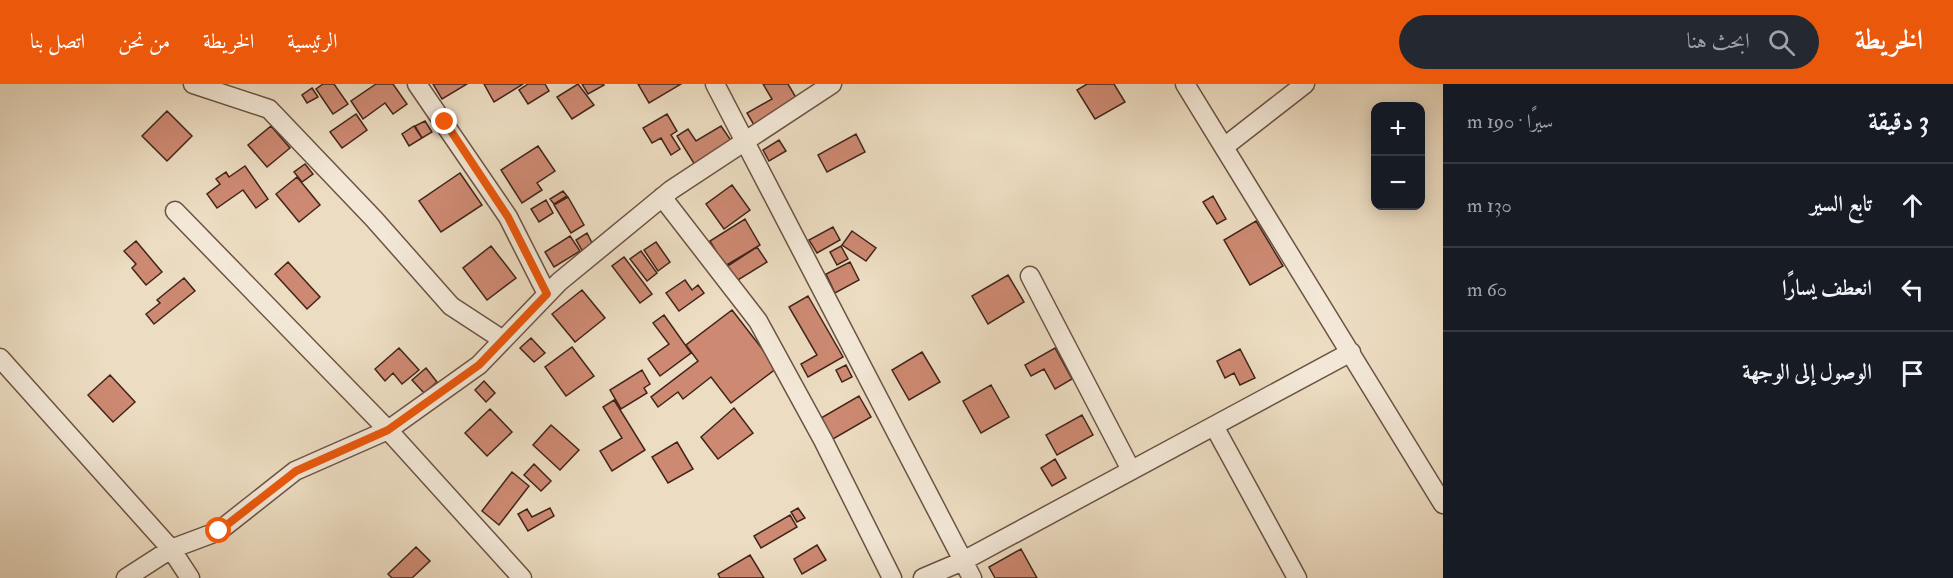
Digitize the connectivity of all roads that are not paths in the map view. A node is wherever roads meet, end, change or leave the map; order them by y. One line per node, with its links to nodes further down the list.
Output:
1 (193, 84): 13 (street)
2 (417, 84): 12 (street)
3 (715, 84): 7 (street)
4 (832, 84): 7 (street)
5 (1185, 84): 8 (street)
6 (1305, 84): 8 (street)
7 (745, 142): 9 (street); 21 (street)
8 (1224, 147): 14 (street)
9 (662, 197): 12 (street); 25 (street)
10 (175, 211): 17 (street)
11 (1030, 276): 18 (street)
12 (547, 294): 13 (street)
13 (503, 340): 17 (street)
14 (1351, 352): 16 (street); 19 (street)
15 (0, 358): 20 (street)
16 (1214, 426): 18 (street); 28 (street)
17 (388, 430): 20 (street); 24 (street)
18 (1131, 470): 21 (street)
19 (1443, 504)
20 (171, 549): 22 (street); 23 (street)
21 (963, 561): 26 (street); 27 (street)
22 (126, 578)
23 (189, 578)
24 (522, 578)
25 (892, 578)
26 (923, 578)
27 (972, 578)
28 (1297, 578)

